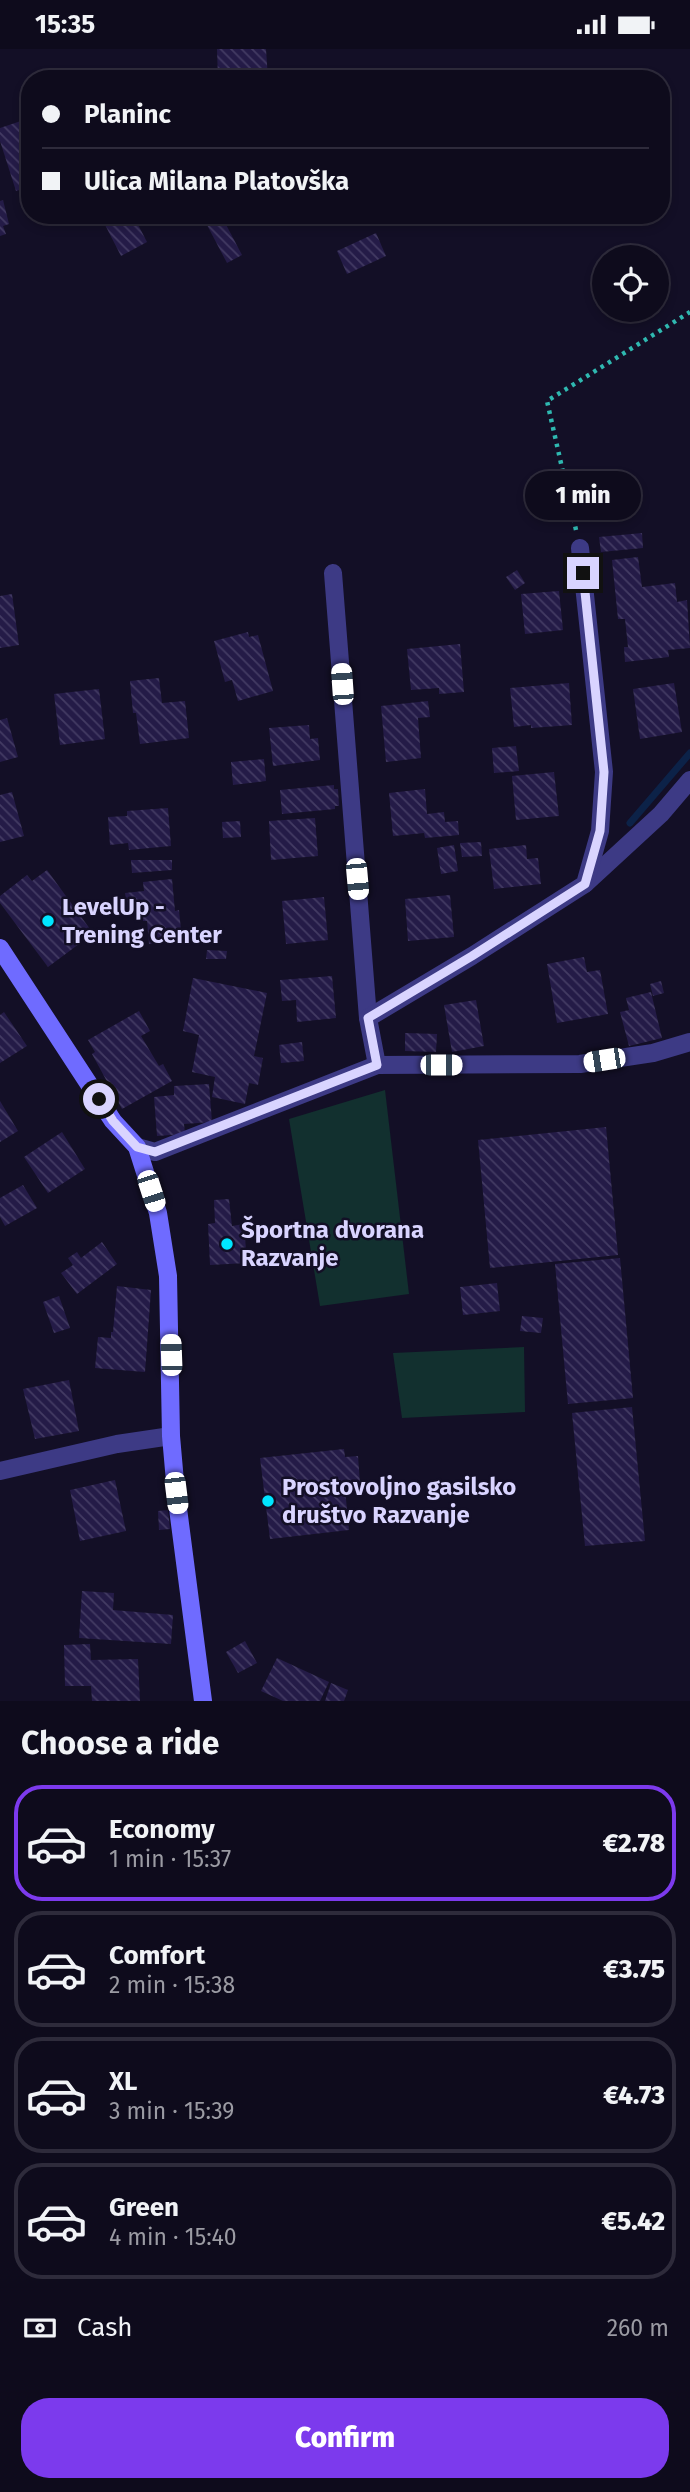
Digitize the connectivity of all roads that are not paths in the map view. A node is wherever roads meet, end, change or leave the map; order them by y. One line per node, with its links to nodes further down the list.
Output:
1 (580, 548): 4 (street)
2 (333, 573): 6 (street)
3 (690, 780): 4 (street)
4 (585, 884): 6 (street)
5 (0, 948): 9 (street)
6 (368, 1018): 8 (street)
7 (690, 1042): 8 (street)
8 (377, 1065): 9 (street)
9 (146, 1150): 10 (street)
10 (171, 1436): 11 (street); 12 (street)
11 (0, 1471)
12 (203, 1701)

